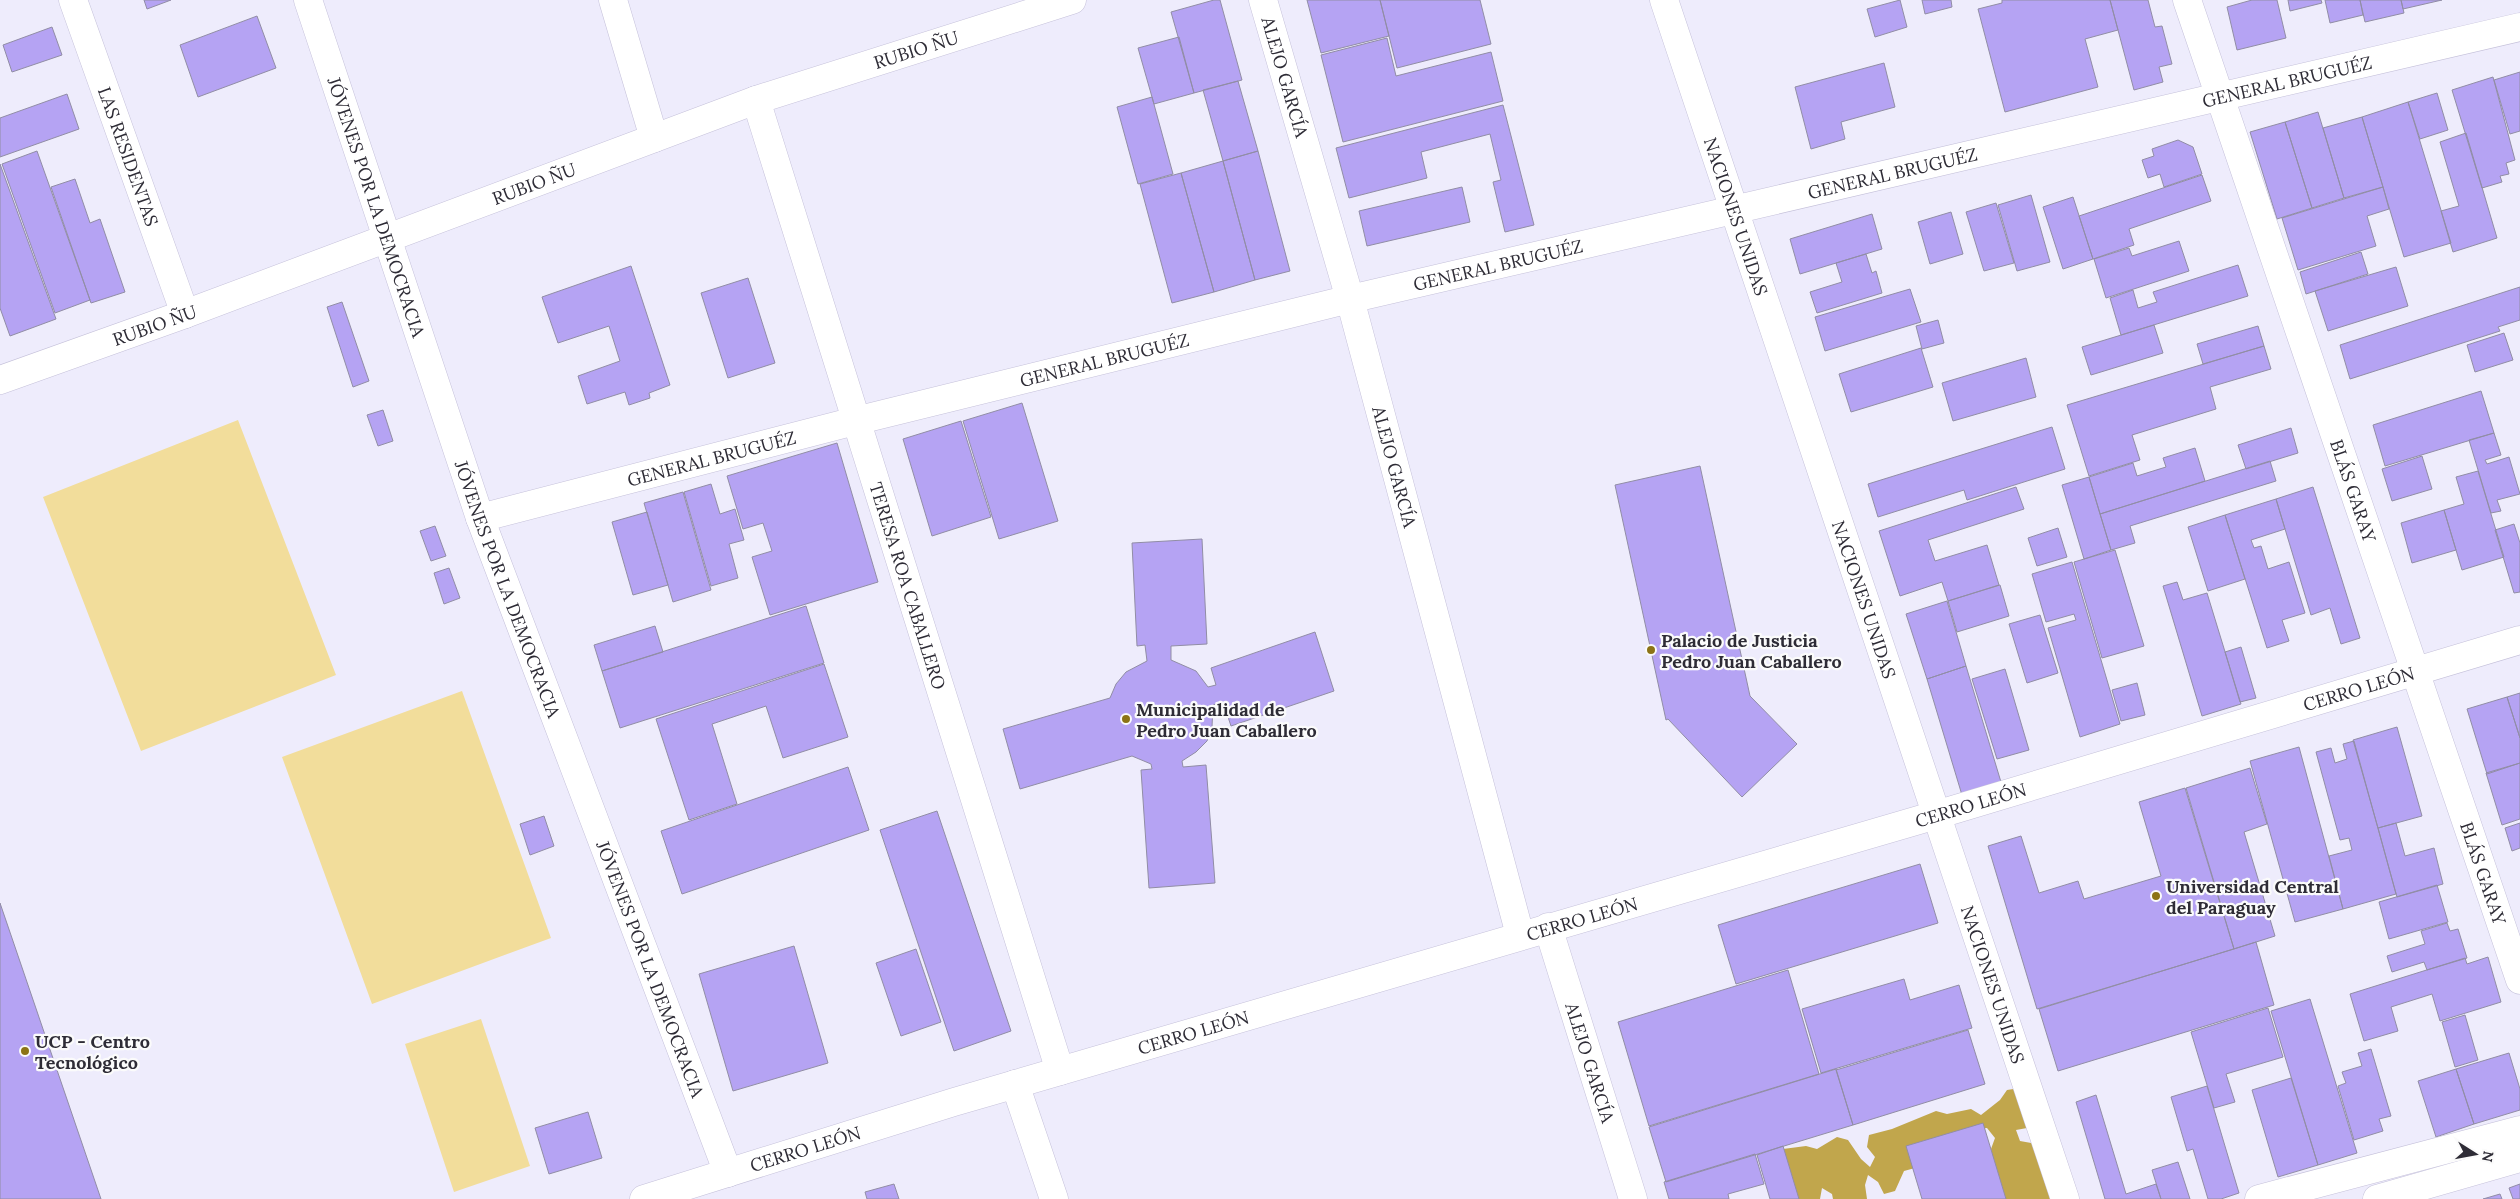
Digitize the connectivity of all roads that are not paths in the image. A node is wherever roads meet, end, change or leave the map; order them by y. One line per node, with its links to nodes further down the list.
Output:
1 (73, 0): 15 (street, LAS RESIDENTAS)
2 (308, 0): 13 (street, JÓVENES POR LA DEMOCRACIA)
3 (613, 0): 11 (street)
4 (1072, 0): 10 (street, RUBIO ÑU)
5 (1264, 0): 14 (street, ALEJO GARCÍA)
6 (1664, 0): 12 (street, NACIONES UNIDAS)
7 (2187, 0): 9 (street, BLÁS GARAY)
8 (2520, 26): 9 (street, GENERAL BRUGUÉZ)
9 (2218, 95): 12 (street, GENERAL BRUGUÉZ); 20 (street, BLÁS GARAY)
10 (756, 100): 11 (street, RUBIO ÑU); 17 (street, TERESA ROA CABALLERO)
11 (654, 138): 13 (street, RUBIO ÑU)
12 (1734, 211): 14 (street, GENERAL BRUGUÉZ); 21 (street, NACIONES UNIDAS)
13 (386, 238): 15 (street, RUBIO ÑU); 18 (street, JÓVENES POR LA DEMOCRACIA)
14 (1350, 299): 17 (street, GENERAL BRUGUÉZ); 23 (street, ALEJO GARCÍA)
15 (185, 314): 16 (street, RUBIO ÑU)
16 (0, 380)
17 (855, 421): 18 (street, GENERAL BRUGUÉZ); 25 (street, TERESA ROA CABALLERO)
18 (480, 518): 29 (street, JÓVENES POR LA DEMOCRACIA)
19 (2520, 640): 20 (street, CERRO LEÓN)
20 (2416, 671): 21 (street, CERRO LEÓN); 24 (street, BLÁS GARAY)
21 (1936, 815): 22 (street, CERRO LEÓN); 34 (street, NACIONES UNIDAS)
22 (1548, 928): 23 (street, CERRO LEÓN); 33 (street, ALEJO GARCÍA)
23 (1520, 935): 25 (street, CERRO LEÓN)
24 (2520, 980)
25 (1060, 1071): 26 (street, CERRO LEÓN)
26 (1015, 1084): 29 (street, CERRO LEÓN); 32 (street)
27 (2520, 1130): 30 (street)
28 (2520, 1158): 36 (street)
29 (728, 1173): 31 (street, CERRO LEÓN)
30 (2341, 1188): 35 (street)
31 (644, 1199)
32 (1054, 1199)
33 (1634, 1199)
34 (2065, 1199)
35 (2259, 1199)
36 (2377, 1199)

